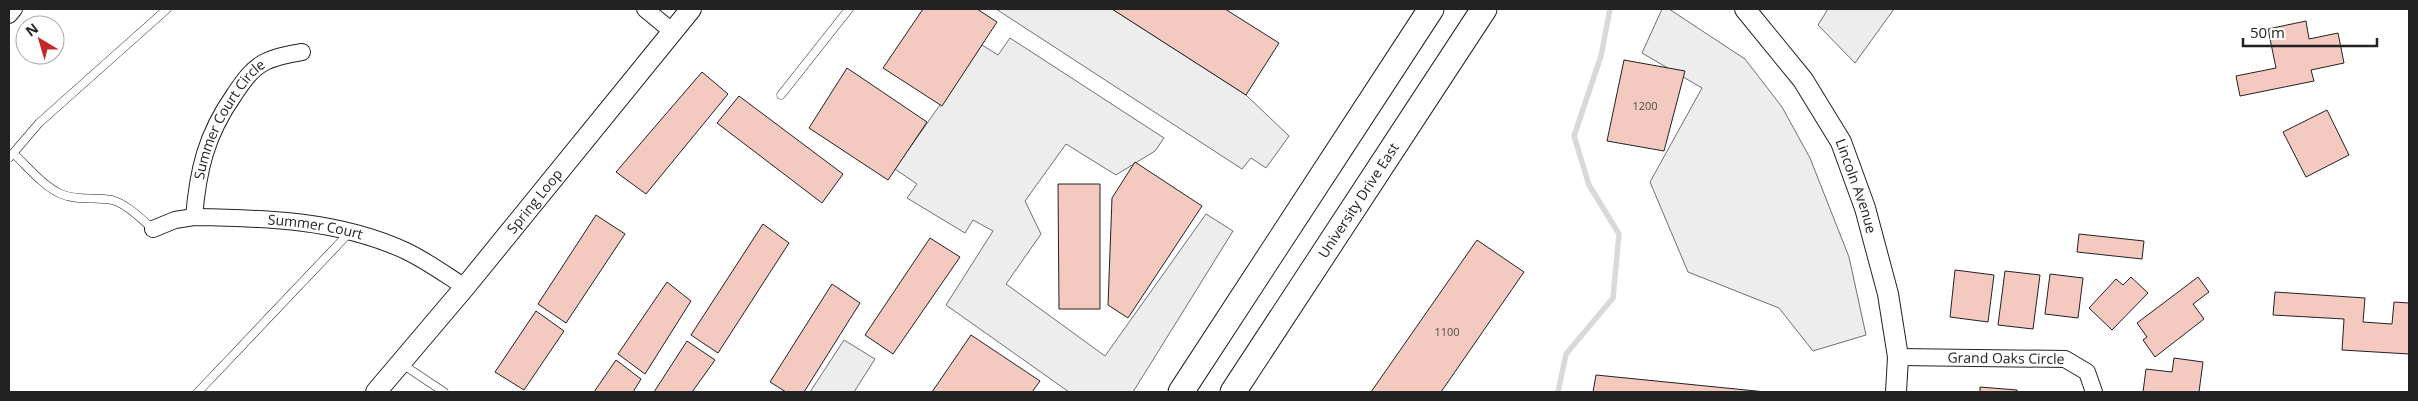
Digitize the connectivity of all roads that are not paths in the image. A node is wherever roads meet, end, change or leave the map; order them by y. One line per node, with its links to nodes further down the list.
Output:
1 (14, 9): 9 (street)
2 (167, 9): 13 (lane)
3 (645, 9): 10 (street)
4 (691, 9): 10 (street, Spring Loop)
5 (849, 9): 12 (lane)
6 (1431, 9): 23 (main road)
7 (1484, 9): 24 (main road, University Drive East)
8 (1745, 9): 18 (street, Lincoln Avenue)
9 (9, 15)
10 (673, 32): 17 (street, Spring Loop)
11 (302, 52): 14 (street, Summer Court Circle)
12 (781, 95)
13 (11, 156): 15 (lane)
14 (194, 217): 15 (street, Summer Court); 16 (street, Summer Court)
15 (154, 229)
16 (351, 231): 17 (street, Summer Court); 20 (lane)
17 (465, 288): 19 (street, Spring Loop)
18 (1898, 357): 25 (street, Lincoln Avenue); 26 (street, Grand Oaks Circle)
19 (402, 364): 21 (street, Spring Loop); 22 (lane)
20 (198, 392)
21 (376, 392)
22 (444, 392)
23 (1181, 392)
24 (1233, 392)
25 (1896, 392)
26 (2094, 392)

